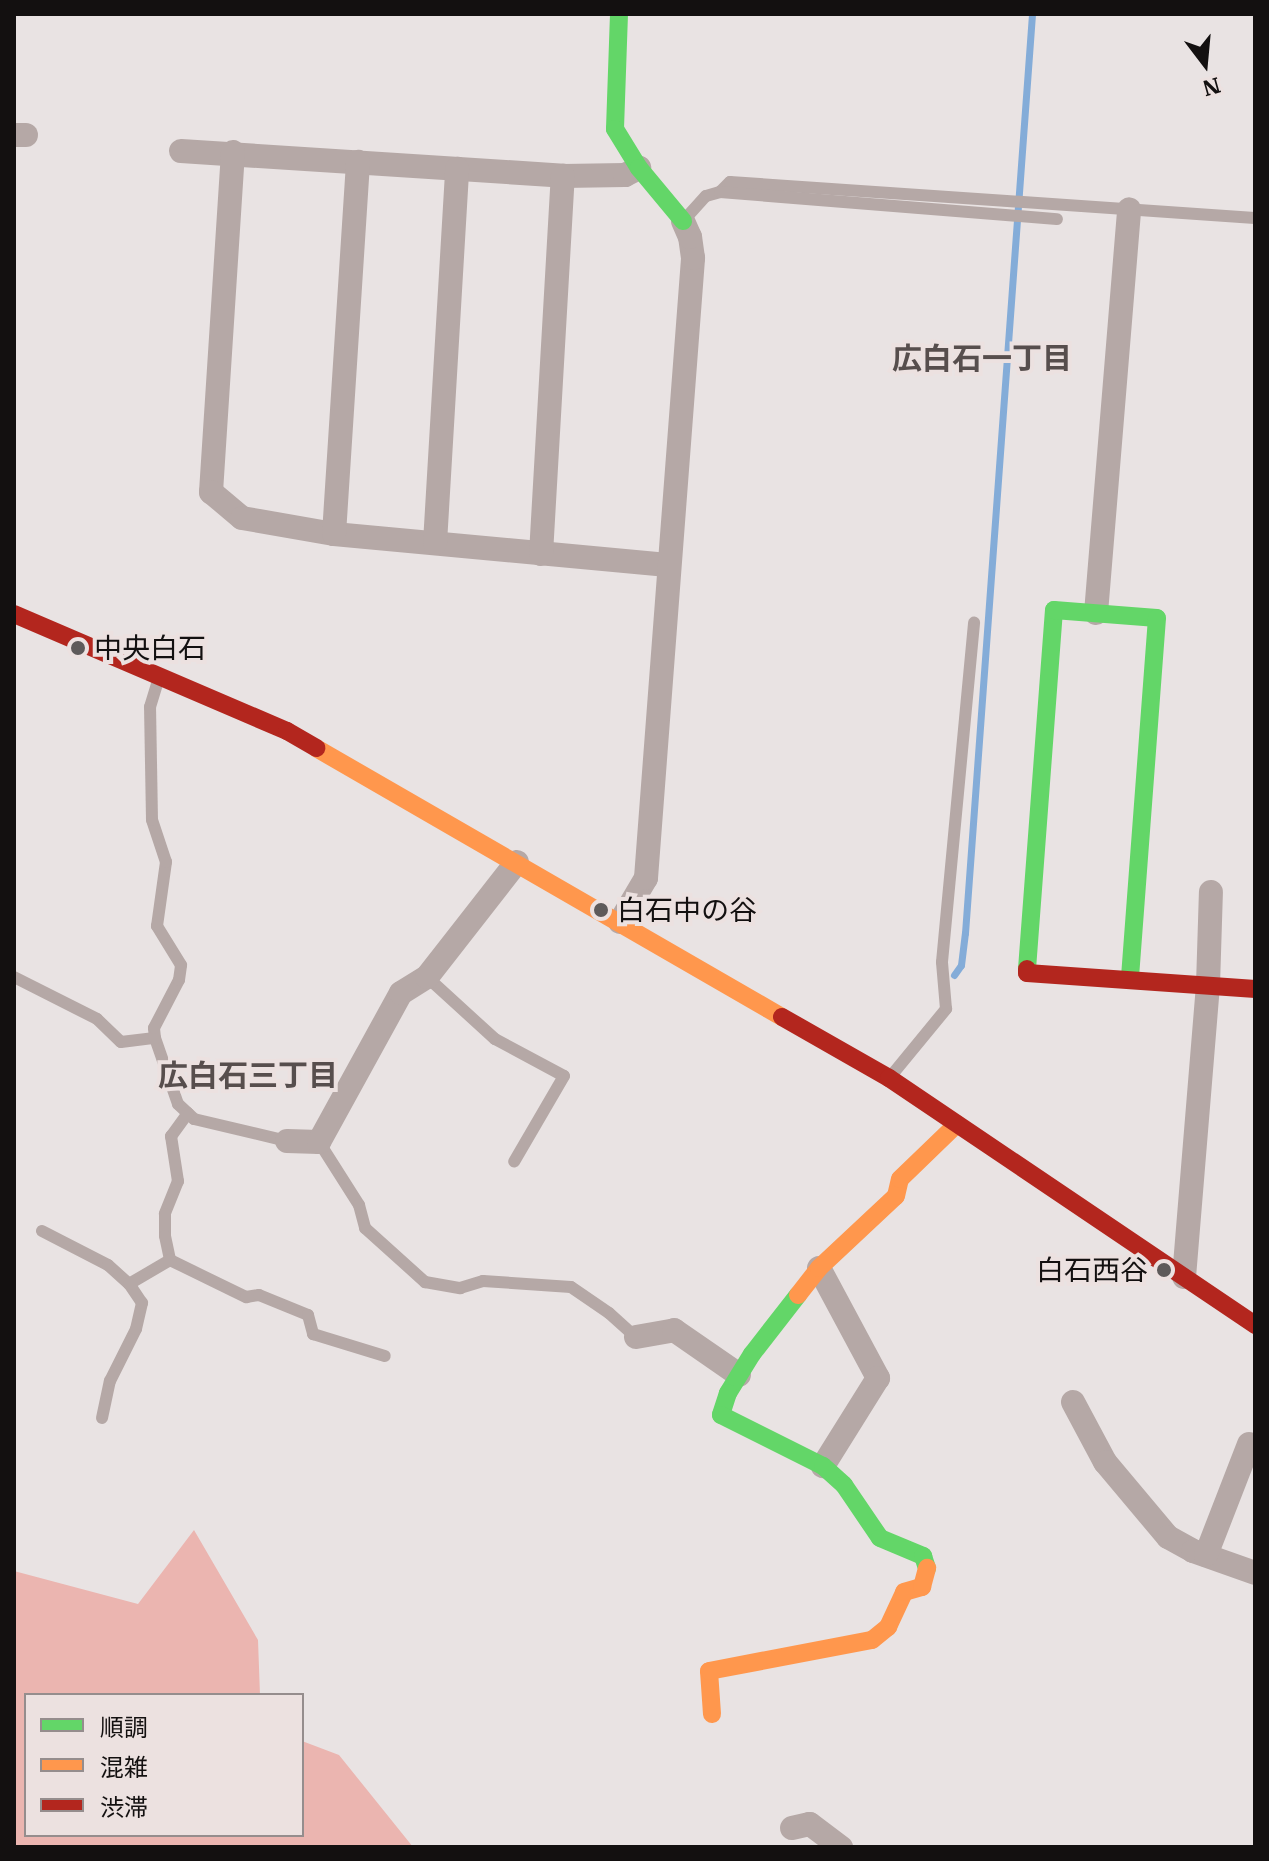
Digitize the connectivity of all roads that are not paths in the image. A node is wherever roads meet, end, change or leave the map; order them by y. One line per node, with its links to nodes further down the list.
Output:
1 (619, 14): 5 (street)
2 (181, 151): 3 (street)
3 (233, 152): 4 (street); 13 (street)
4 (358, 162): 6 (street); 13 (street)
5 (639, 168): 7 (street); 12 (street)
6 (457, 169): 7 (street); 14 (street)
7 (563, 176): 15 (street)
8 (1011, 208): 9 (lane); 11 (lane); 12 (lane)
9 (1129, 209): 10 (lane); 17 (street)
10 (1255, 218)
11 (1057, 219)
12 (683, 221): 16 (street)
13 (334, 534): 14 (street)
14 (435, 543): 15 (street)
15 (541, 554): 16 (street)
16 (668, 565): 23 (street)
17 (1096, 613): 26 (street); 26 (street)
18 (16, 619): 20 (street)
19 (974, 623): 30 (lane)
20 (159, 678): 21 (street); 29 (lane)
21 (517, 862): 23 (street); 25 (street)
22 (1211, 892): 27 (street)
23 (620, 922): 30 (street)
24 (14, 977): 29 (lane)
25 (427, 977): 34 (street); 35 (lane)
26 (1130, 980): 27 (street)
27 (1208, 985): 28 (street); 39 (street)
28 (1255, 989)
29 (155, 1038): 31 (lane)
30 (889, 1078): 32 (street)
31 (188, 1113): 33 (lane); 37 (lane)
32 (957, 1124): 38 (street); 39 (street)
33 (287, 1141): 34 (street)
34 (319, 1142): 42 (lane)
35 (514, 1162)
36 (42, 1231): 40 (lane)
37 (170, 1260): 40 (lane); 43 (lane)
38 (819, 1268): 44 (street); 48 (street)
39 (1184, 1277): 41 (street)
40 (129, 1284): 46 (lane)
41 (1255, 1325)
42 (636, 1337): 44 (street)
43 (385, 1356)
44 (739, 1375): 48 (street)
45 (1073, 1402): 49 (street)
46 (102, 1418)
47 (1249, 1444): 49 (street)
48 (823, 1466): 51 (street)
49 (1206, 1555): 50 (street)
50 (1255, 1573)
51 (712, 1714)
52 (792, 1828): 53 (street)
53 (841, 1847)

